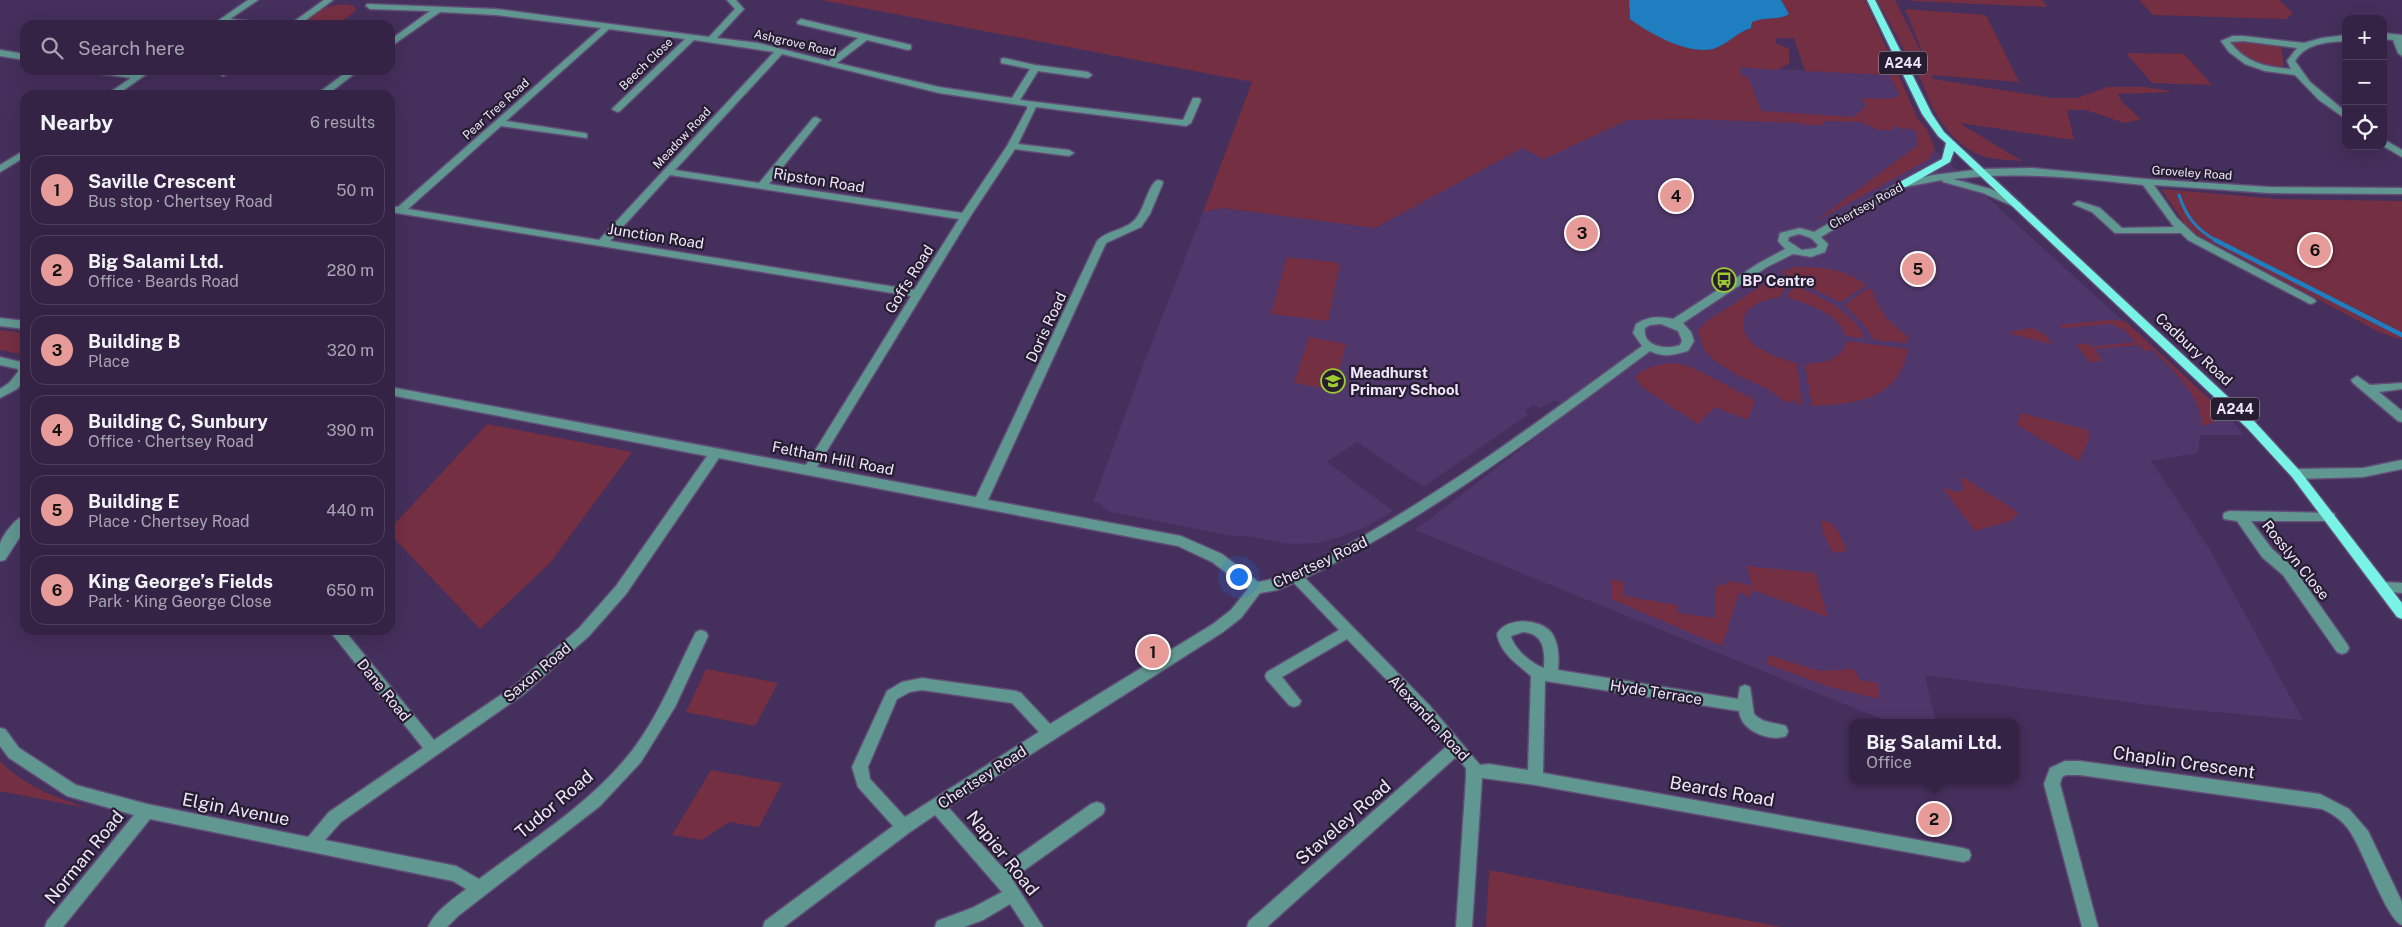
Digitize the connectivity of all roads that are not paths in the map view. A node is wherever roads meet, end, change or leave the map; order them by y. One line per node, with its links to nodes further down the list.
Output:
1 (254, 0): 9 (street)
2 (329, 0): 10 (street)
3 (475, 0): 8 (street)
4 (731, 0): 18 (street)
5 (1871, 0): 43 (main road, A244)
6 (370, 6): 7 (street, Ashgrove Road)
7 (439, 9): 8 (street, Ashgrove Road); 17 (street)
8 (464, 10): 12 (street, Ashgrove Road)
9 (224, 20)
10 (300, 20)
11 (801, 22): 14 (street)
12 (608, 26): 13 (street, Ashgrove Road); 41 (street, Pear Tree Road)
13 (692, 37): 18 (street, Ashgrove Road); 38 (street, Beech Close)
14 (865, 37): 20 (street); 26 (street)
15 (2399, 38): 22 (street)
16 (2342, 39): 19 (street)
17 (395, 40)
18 (711, 40): 21 (street, Ashgrove Road)
19 (2308, 45): 28 (street); 28 (street)
20 (908, 48)
21 (780, 51): 26 (street, Ashgrove Road); 50 (street, Meadow Road)
22 (2402, 53)
23 (2, 55): 24 (street)
24 (20, 57)
25 (1004, 61): 27 (street)
26 (830, 64): 36 (street, Ashgrove Road)
27 (1036, 68): 32 (street); 36 (street)
28 (2296, 72): 39 (street)
29 (132, 75): 31 (street)
30 (348, 75): 34 (street)
31 (139, 76): 33 (street)
32 (1088, 76)
33 (118, 90)
34 (328, 90)
35 (1196, 100): 37 (street, Ashgrove Road)
36 (1015, 101): 37 (street, Ashgrove Road)
37 (1031, 104): 45 (street, Goffs Road)
38 (617, 109)
39 (2342, 113)
40 (816, 120): 56 (street)
41 (498, 123): 42 (street); 60 (street, Pear Tree Road)
42 (584, 136)
43 (1950, 144): 51 (main road, A244); 55 (main road)
44 (2387, 145): 47 (street)
45 (1012, 146): 46 (street); 61 (street, Goffs Road)
46 (1069, 153)
47 (2402, 154)
48 (20, 155): 49 (street)
49 (0, 169)
50 (668, 172): 56 (street, Ripston Road); 64 (street, Meadow Road)
51 (1982, 172): 52 (street, Chertsey Road); 53 (street, Groveley Road); 59 (main road, Cadbury Road / A244)
52 (1932, 178): 55 (street, Chertsey Road); 59 (street, A244)
53 (2146, 182): 57 (street, Groveley Road); 62 (street)
54 (1158, 183): 85 (street, Doris Road)
55 (1902, 185): 63 (street, Chertsey Road)
56 (762, 186): 61 (street, Ripston Road)
57 (2402, 191)
58 (2078, 204): 62 (street)
59 (2017, 205): 84 (main road, Cadbury Road / A244)
60 (395, 210): 64 (street, Junction Road)
61 (965, 217): 66 (street, Goffs Road)
62 (2182, 230): 67 (street)
63 (1815, 236): 65 (street); 65 (street)
64 (602, 243): 66 (street, Junction Road)
65 (1792, 250): 70 (street)
66 (918, 294): 83 (street, Goffs Road)
67 (2310, 302)
68 (0, 322): 69 (street)
69 (20, 324)
70 (1674, 324): 71 (street); 71 (street)
71 (1648, 347): 89 (street, Chertsey Road)
72 (0, 360): 73 (street)
73 (20, 366)
74 (20, 378): 79 (street)
75 (2356, 380): 77 (street)
76 (2399, 386): 77 (street)
77 (2367, 389): 80 (street)
78 (395, 392): 81 (street, Feltham Hill Road)
79 (0, 394)
80 (2402, 418)
81 (716, 452): 83 (street, Feltham Hill Road); 105 (street, Saxon Road)
82 (2402, 464): 84 (street)
83 (810, 470): 85 (street, Feltham Hill Road)
84 (2296, 474): 86 (main road, Cadbury Road / A244)
85 (980, 502): 91 (street, Feltham Hill Road)
86 (2329, 516): 90 (main road, Cadbury Road / A244); 97 (street, Rosslyn Close)
87 (20, 526): 88 (street)
88 (0, 556)
89 (1295, 576): 91 (street, Chertsey Road); 94 (street, Alexandra Road)
90 (2383, 587): 92 (street); 93 (main road, Cadbury Road / A244)
91 (1256, 588): 102 (street, Chertsey Road)
92 (2402, 588)
93 (2402, 613)
94 (1348, 632): 99 (street); 104 (street, Alexandra Road)
95 (340, 635): 105 (street, Dane Road)
96 (701, 636): 115 (street, Tudor Road)
97 (2342, 648)
98 (1745, 691): 100 (street)
99 (1294, 701)
100 (1746, 706): 101 (street); 107 (street, Hyde Terrace)
101 (1782, 731)
102 (1049, 733): 108 (street, Chertsey Road); 111 (street)
103 (0, 734): 110 (street, Elgin Avenue)
104 (1456, 747): 106 (street, Alexandra Road); 123 (street, Staveley Road)
105 (433, 750): 112 (street, Saxon Road)
106 (1474, 772): 107 (street, Beards Road); 124 (street, Alexandra Road)
107 (1535, 778): 113 (street, Beards Road)
108 (937, 806): 111 (street, Chertsey Road); 114 (street, Napier Road)
109 (1097, 809): 114 (street)
110 (147, 811): 112 (street, Elgin Avenue); 118 (street, Norman Road)
111 (904, 828): 120 (street, Chertsey Road)
112 (312, 845): 115 (street, Elgin Avenue)
113 (1963, 855)
114 (1001, 878): 116 (street, Napier Road)
115 (480, 889): 119 (street, Tudor Road)
116 (1013, 894): 121 (street); 122 (street, Napier Road)
117 (2402, 917): 125 (street, Chaplin Crescent)
118 (53, 927)
119 (436, 927)
120 (772, 927)
121 (943, 927)
122 (1035, 927)
123 (1255, 927)
124 (1464, 927)
125 (2090, 927)

